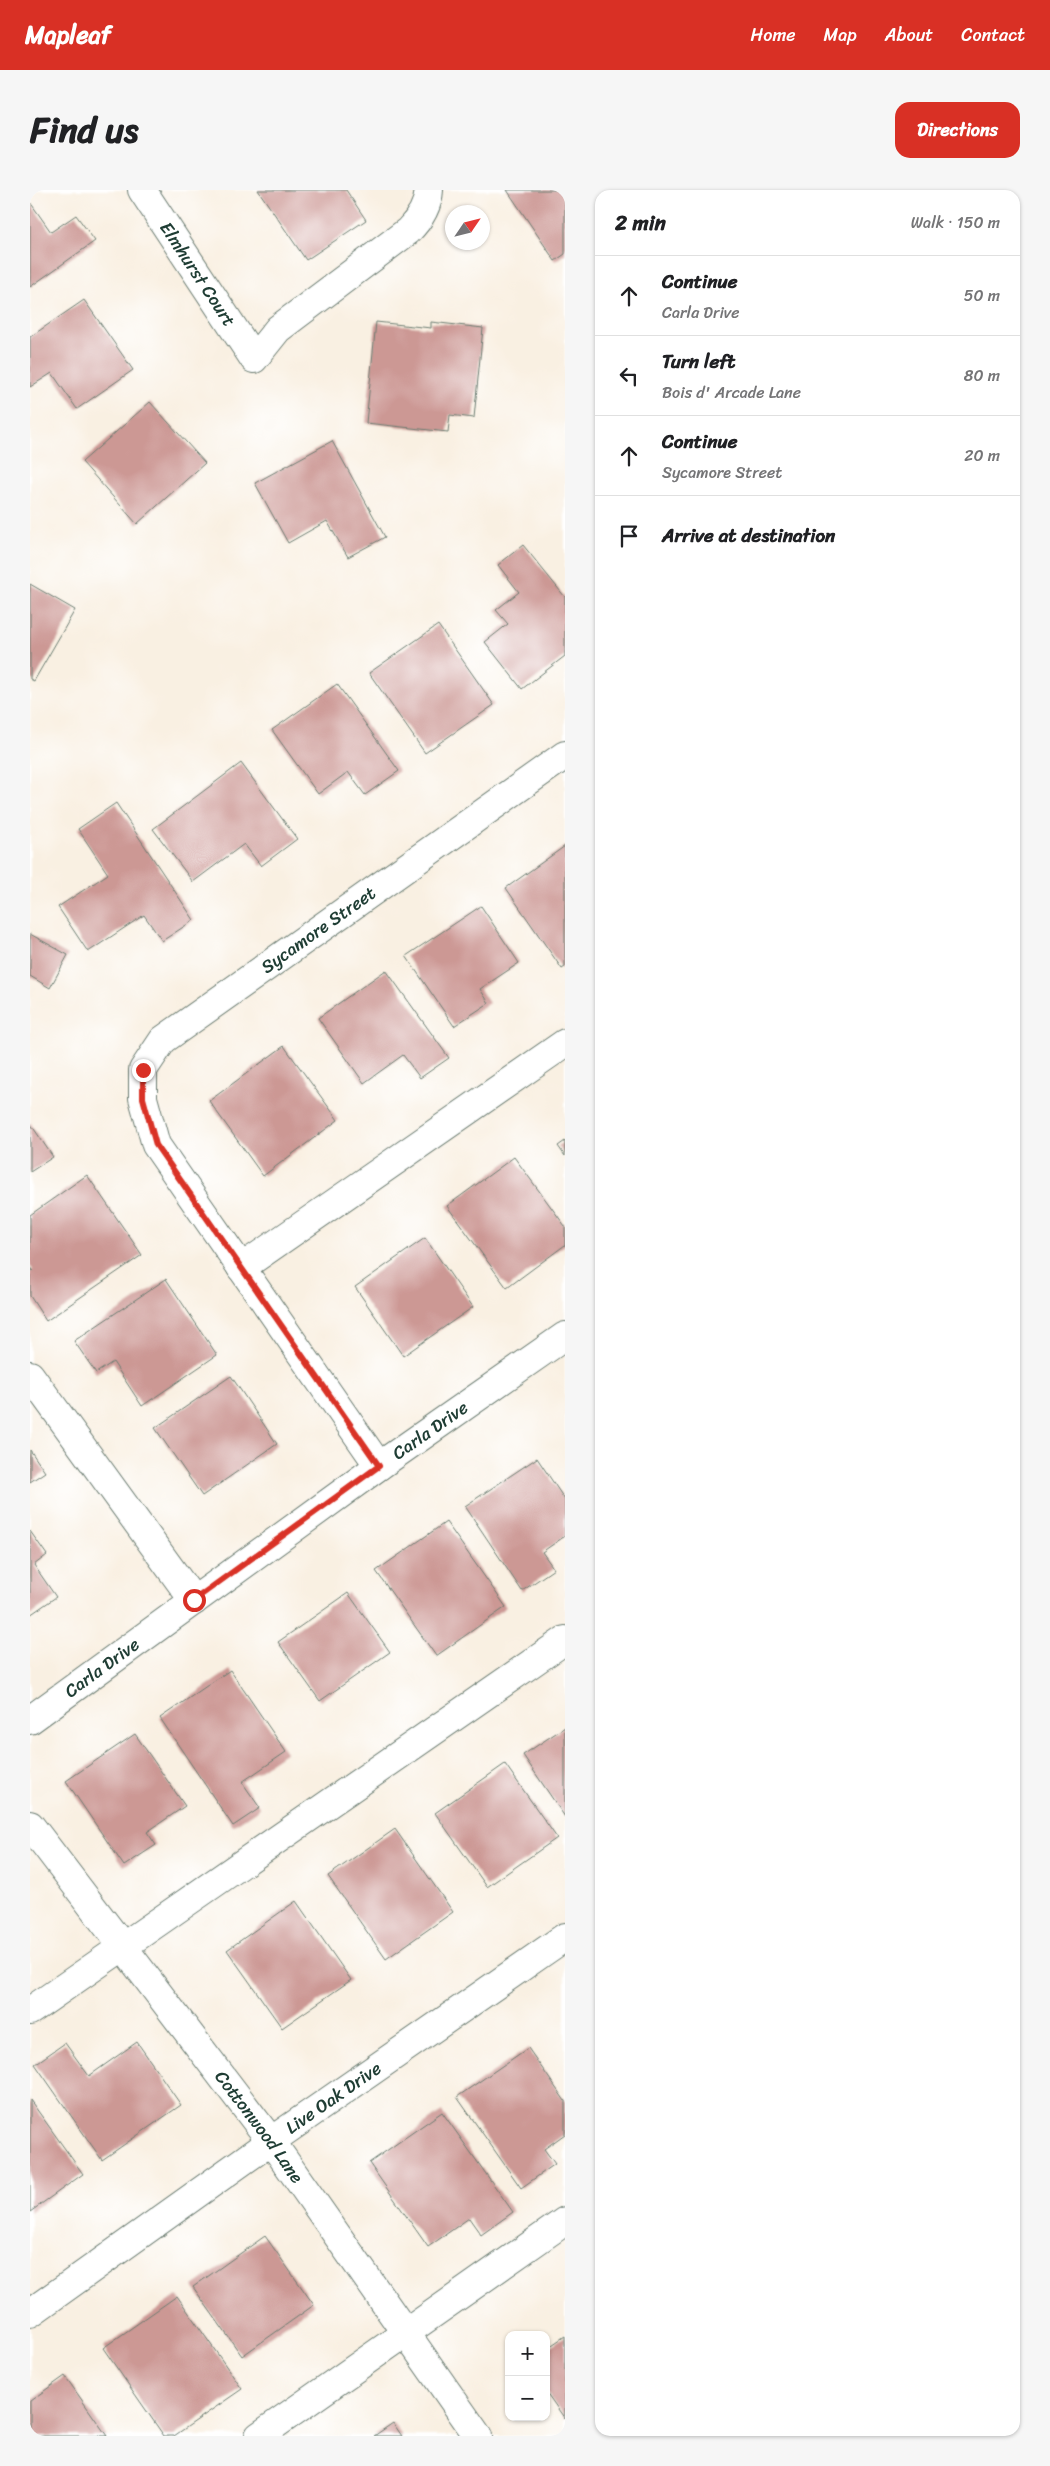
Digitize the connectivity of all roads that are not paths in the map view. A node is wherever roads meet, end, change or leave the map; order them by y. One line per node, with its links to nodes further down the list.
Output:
1 (142, 190): 2 (street, Elmhurst Court)
2 (429, 190)
3 (565, 755): 5 (street, Sycamore Street)
4 (565, 1043): 5 (street)
5 (241, 1268): 8 (street, Sycamore Street)
6 (565, 1336): 8 (street, Carla Drive)
7 (30, 1375): 9 (street)
8 (379, 1466): 9 (street, Carla Drive)
9 (194, 1600): 11 (street, Carla Drive)
10 (565, 1640): 14 (street)
11 (30, 1720)
12 (30, 1826): 14 (street, Cottonwood Lane)
13 (565, 1937): 16 (street, Live Oak Drive)
14 (123, 1947): 15 (street); 16 (street, Cottonwood Lane)
15 (30, 2011)
16 (271, 2141): 18 (street, Live Oak Drive); 19 (street, Cottonwood Lane)
17 (565, 2222): 19 (street)
18 (30, 2313)
19 (405, 2332): 20 (street); 21 (street, Cottonwood Lane)
20 (259, 2436)
21 (478, 2436)

